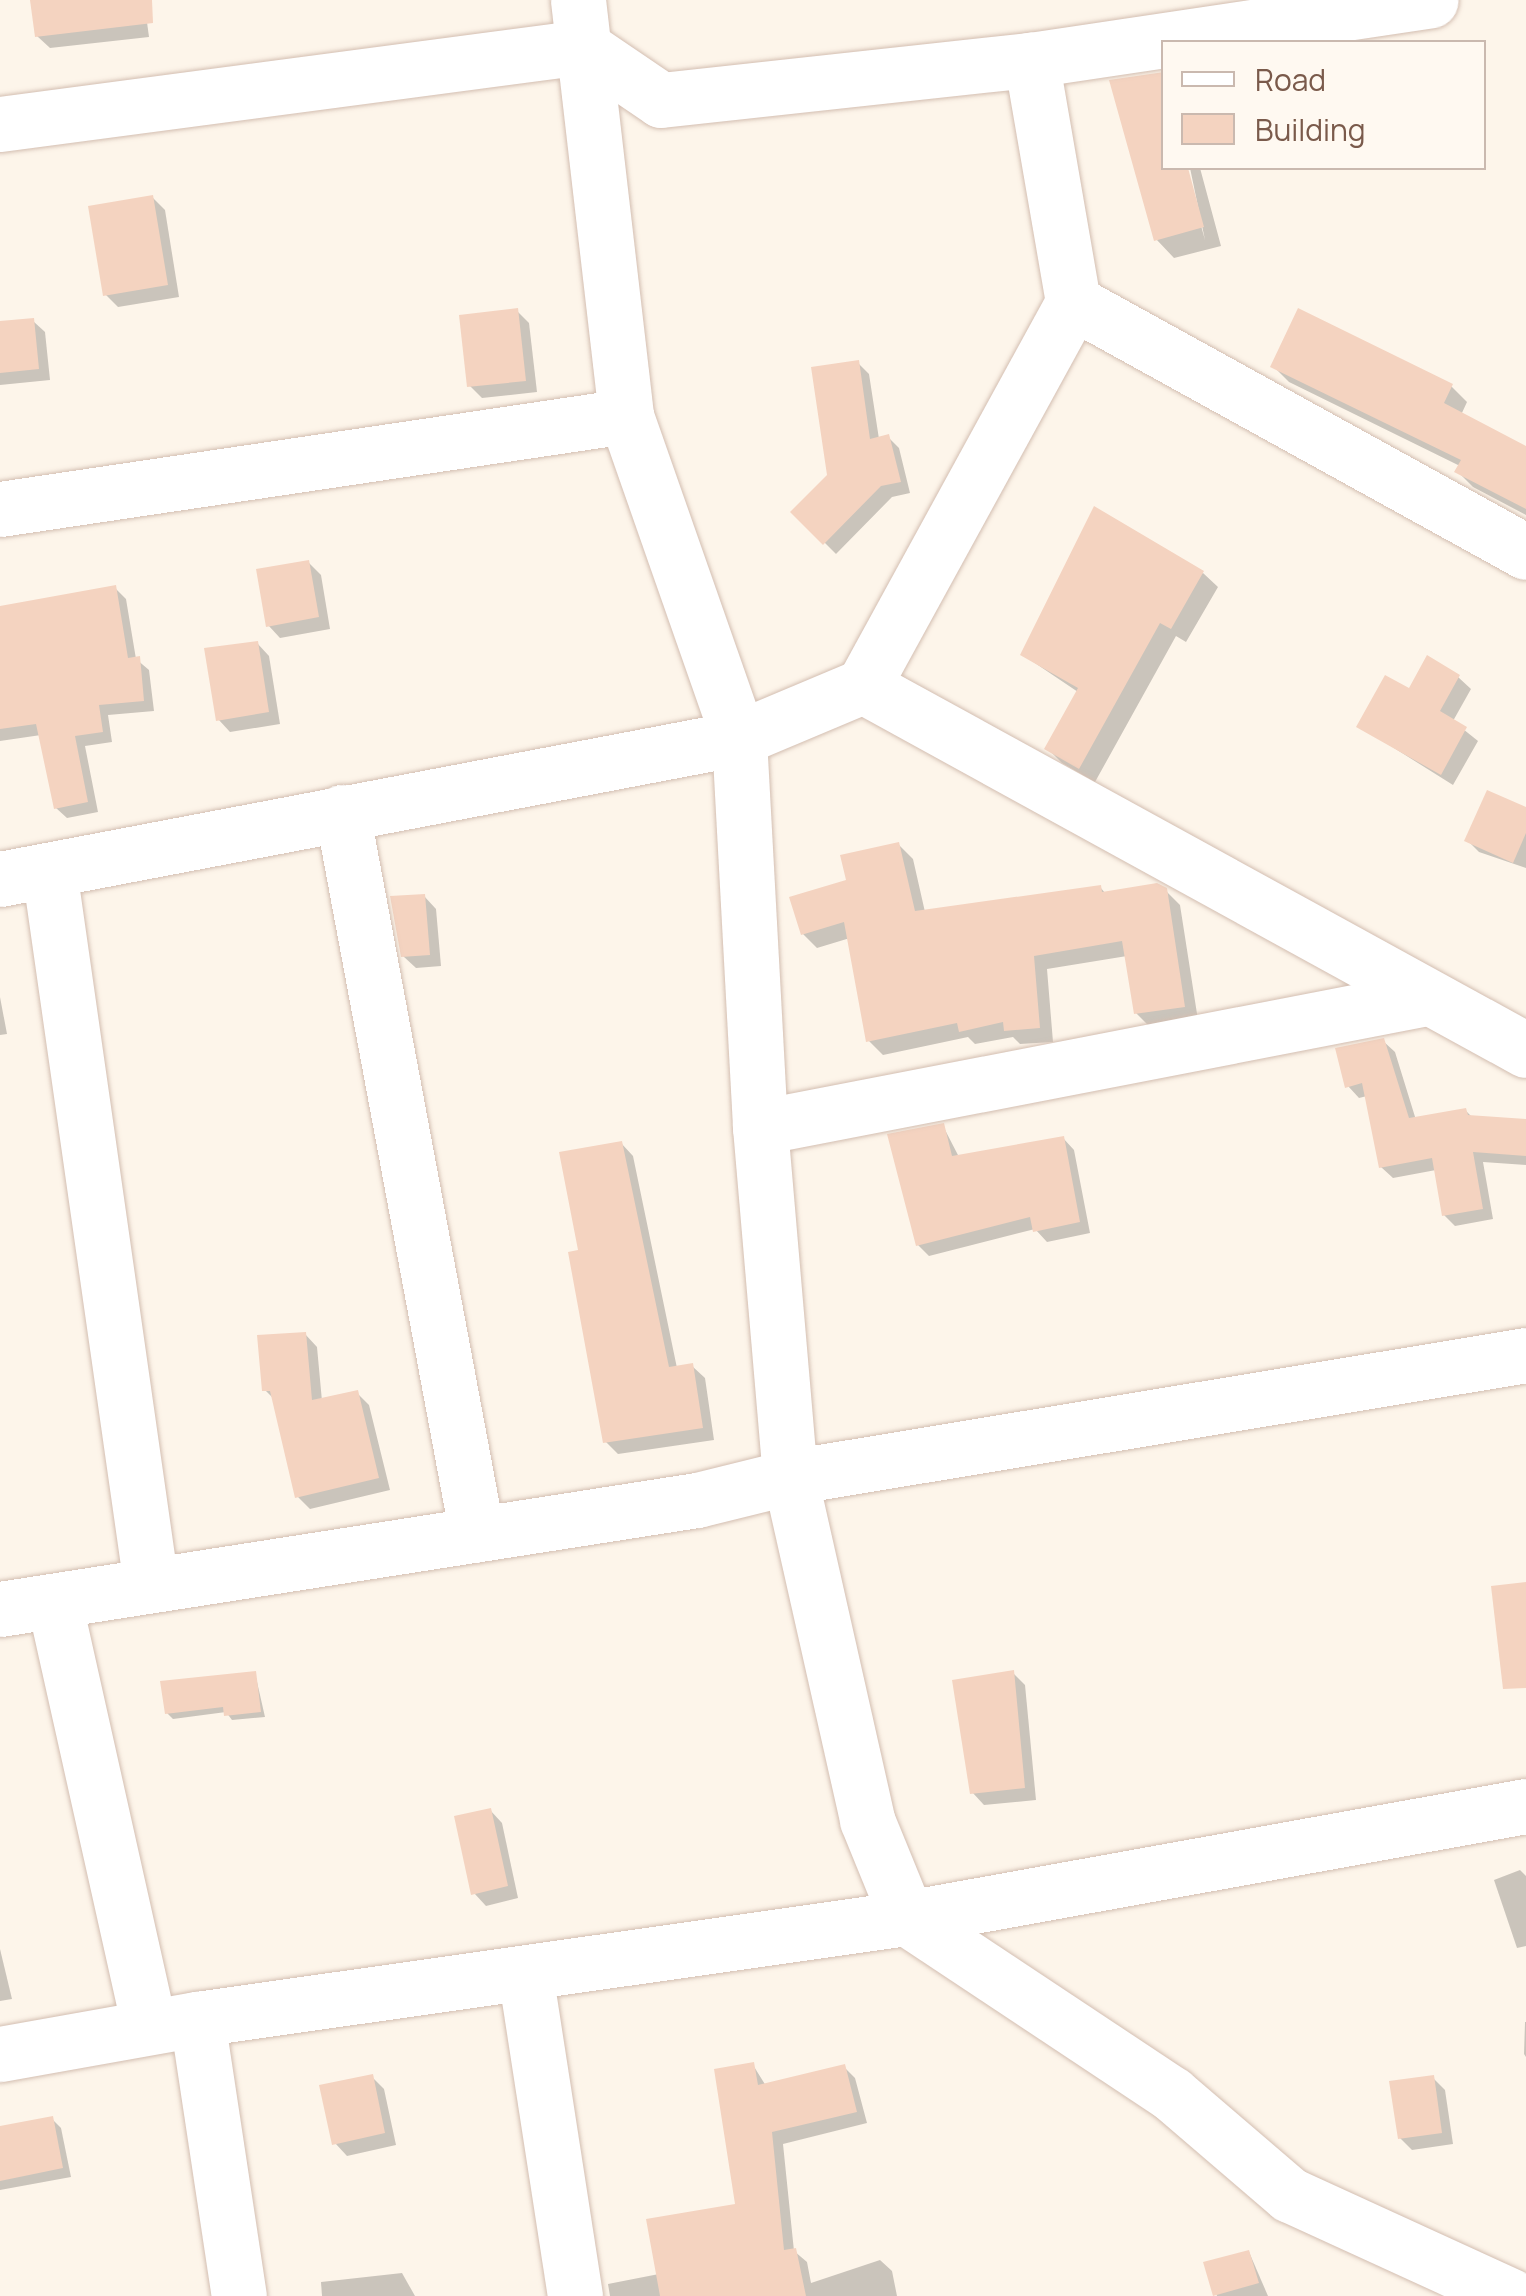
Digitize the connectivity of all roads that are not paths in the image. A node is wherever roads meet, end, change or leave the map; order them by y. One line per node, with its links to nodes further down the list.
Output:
1 (1431, 0): 3 (street)
2 (580, 24): 5 (street); 6 (street); 8 (street)
3 (1165, 40)
4 (1161, 41): 5 (street)
5 (1032, 60): 7 (street)
6 (0, 124)
7 (1074, 302): 10 (street); 11 (street)
8 (626, 416): 9 (street); 12 (street)
9 (0, 509)
10 (1526, 552)
11 (863, 686): 12 (street); 15 (street)
12 (739, 738): 13 (street); 17 (street)
13 (342, 812): 14 (street); 20 (street)
14 (25, 874): 21 (street)
15 (1427, 998): 16 (street); 17 (street)
16 (1526, 1050)
17 (760, 1127): 19 (street)
18 (1526, 1355): 19 (street)
19 (790, 1477): 20 (street); 25 (street)
20 (477, 1535): 21 (street)
21 (151, 1585): 22 (street)
22 (54, 1600): 23 (street); 27 (street)
23 (0, 1609)
24 (1526, 1806): 25 (street)
25 (908, 1918): 26 (street); 31 (street)
26 (525, 1973): 27 (street); 30 (street)
27 (173, 2023): 28 (street); 29 (street)
28 (0, 2054)
29 (239, 2296)
30 (575, 2296)
31 (1511, 2296)

